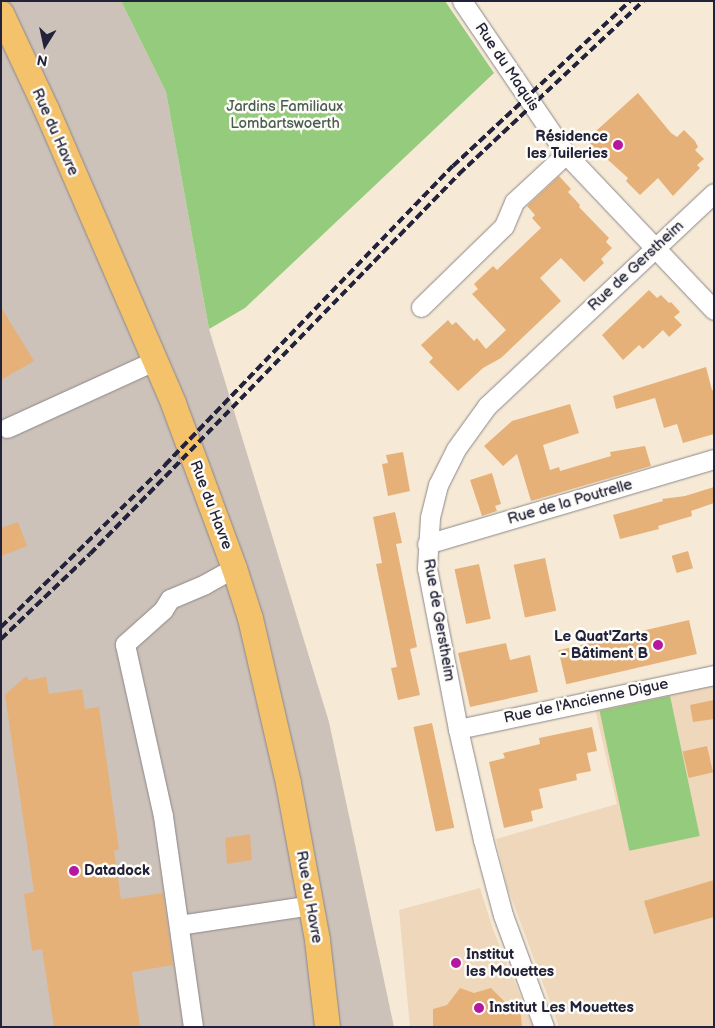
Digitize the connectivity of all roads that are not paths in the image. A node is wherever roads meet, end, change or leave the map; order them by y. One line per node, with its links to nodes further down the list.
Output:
1 (462, 1): 3 (street, Rue du Maquis)
2 (1, 13): 8 (main road, Rue du Havre)
3 (566, 154): 5 (street, Rue du Maquis); 6 (street)
4 (714, 193): 5 (street, Rue de Gerstheim)
5 (656, 249): 7 (street, Rue du Maquis); 11 (street, Rue de Gerstheim)
6 (421, 307)
7 (714, 310)
8 (154, 361): 9 (street); 12 (main road, Rue du Havre)
9 (3, 425)
10 (714, 459): 11 (street, Rue de la Poutrelle)
11 (427, 544): 14 (street, Rue de Gerstheim)
12 (234, 568): 15 (main road, Rue du Havre); 16 (street)
13 (714, 675): 14 (street, Rue de l'Ancienne Digue)
14 (458, 728): 19 (street, Rue de Gerstheim)
15 (311, 905): 16 (street); 18 (main road, Rue du Havre)
16 (179, 925): 17 (street)
17 (193, 1027)
18 (327, 1027)
19 (544, 1027)

